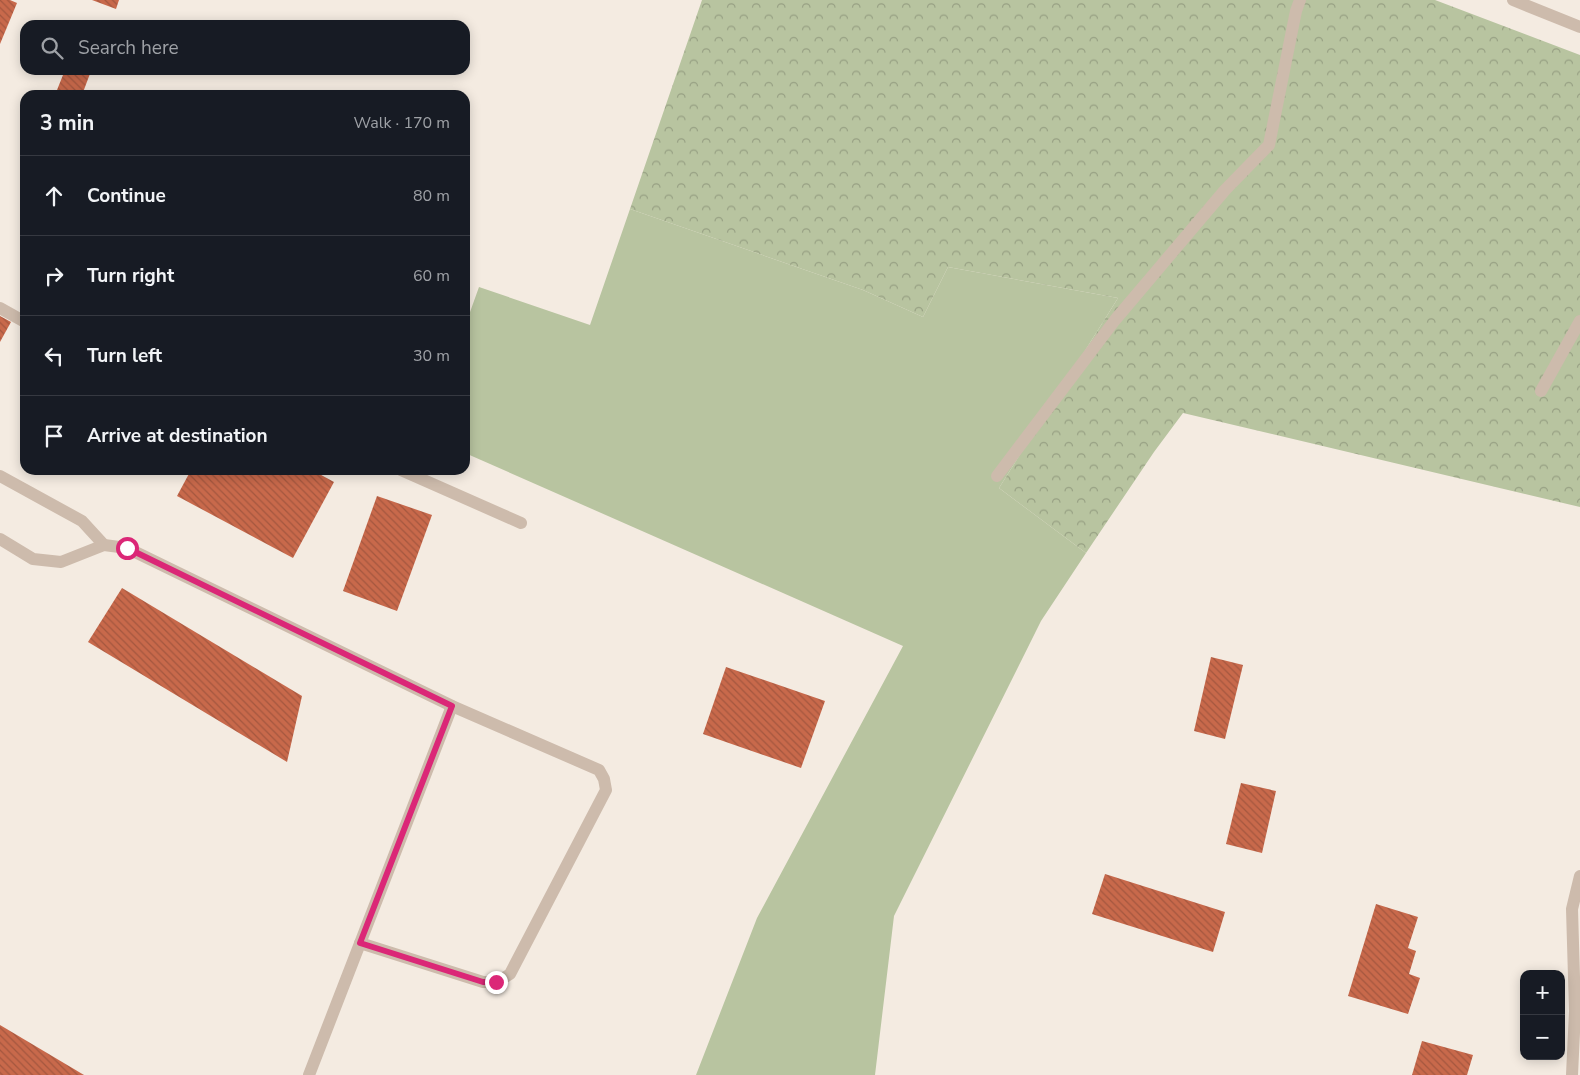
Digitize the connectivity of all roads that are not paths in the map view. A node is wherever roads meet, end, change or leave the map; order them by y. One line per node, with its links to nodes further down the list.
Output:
1 (1300, 0): 10 (street)
2 (1513, 0): 3 (street)
3 (1580, 27)
4 (0, 308): 5 (street)
5 (20, 319)
6 (1580, 321): 7 (street)
7 (1541, 391)
8 (412, 475): 11 (street)
9 (0, 476): 13 (street)
10 (997, 476)
11 (521, 523)
12 (0, 540): 13 (street)
13 (104, 545): 14 (street)
14 (452, 706): 16 (street); 16 (street)
15 (1580, 876): 17 (street)
16 (360, 943): 18 (street)
17 (1577, 963): 19 (street)
18 (309, 1075)
19 (1572, 1075)

